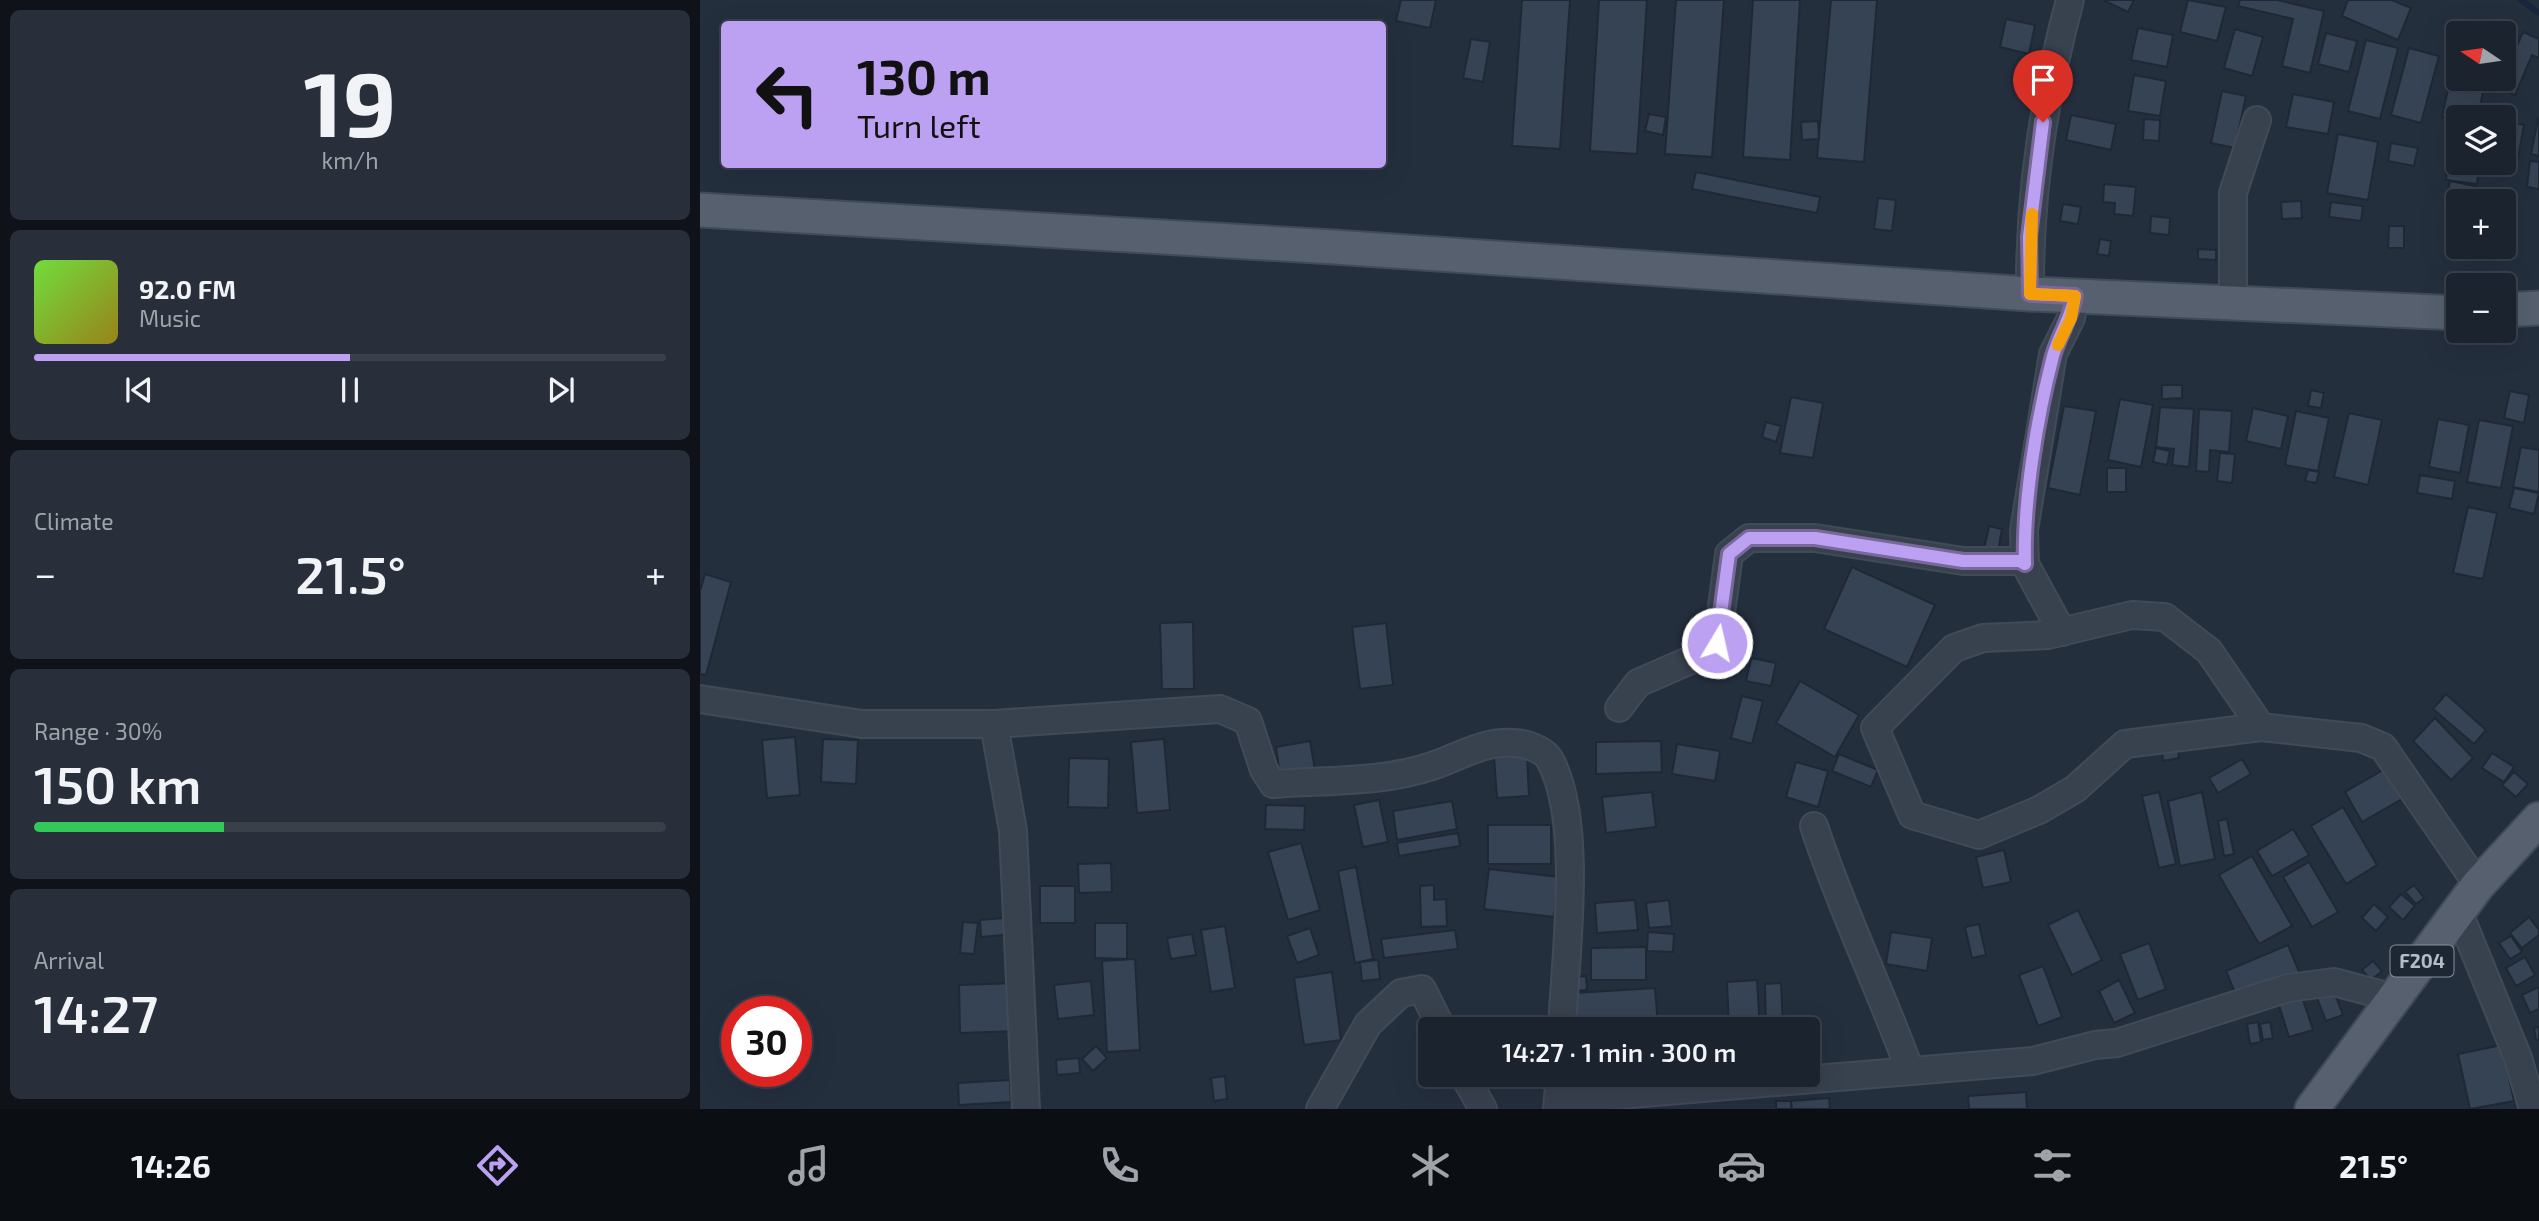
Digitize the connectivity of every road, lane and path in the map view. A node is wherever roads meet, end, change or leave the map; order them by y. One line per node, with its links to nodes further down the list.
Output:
1 (2070, 0): 4 (street)
2 (2257, 120): 6 (street)
3 (700, 210): 4 (main road)
4 (2030, 294): 5 (main road)
5 (2075, 296): 6 (main road); 10 (street)
6 (2233, 303): 9 (main road)
7 (2539, 308): 8 (main road)
8 (2516, 309)
9 (2446, 312)
10 (2025, 564): 11 (street); 13 (street)
11 (2062, 632): 15 (street); 15 (street)
12 (700, 699): 14 (street)
13 (1619, 708)
14 (994, 724): 22 (street); 26 (street)
15 (2261, 727): 18 (street)
16 (2539, 819): 18 (main road, F204)
17 (1814, 826): 23 (street)
18 (2478, 885): 19 (main road, F204)
19 (2458, 911): 20 (main road, F204); 30 (street)
20 (2394, 998): 23 (street); 29 (main road, F204)
21 (1435, 1017): 27 (street)
22 (1562, 1017)
23 (1910, 1071): 25 (street)
24 (1471, 1087): 28 (street)
25 (1558, 1094)
26 (1026, 1109)
27 (1320, 1109)
28 (1483, 1109)
29 (2312, 1109)
30 (2533, 1109)

